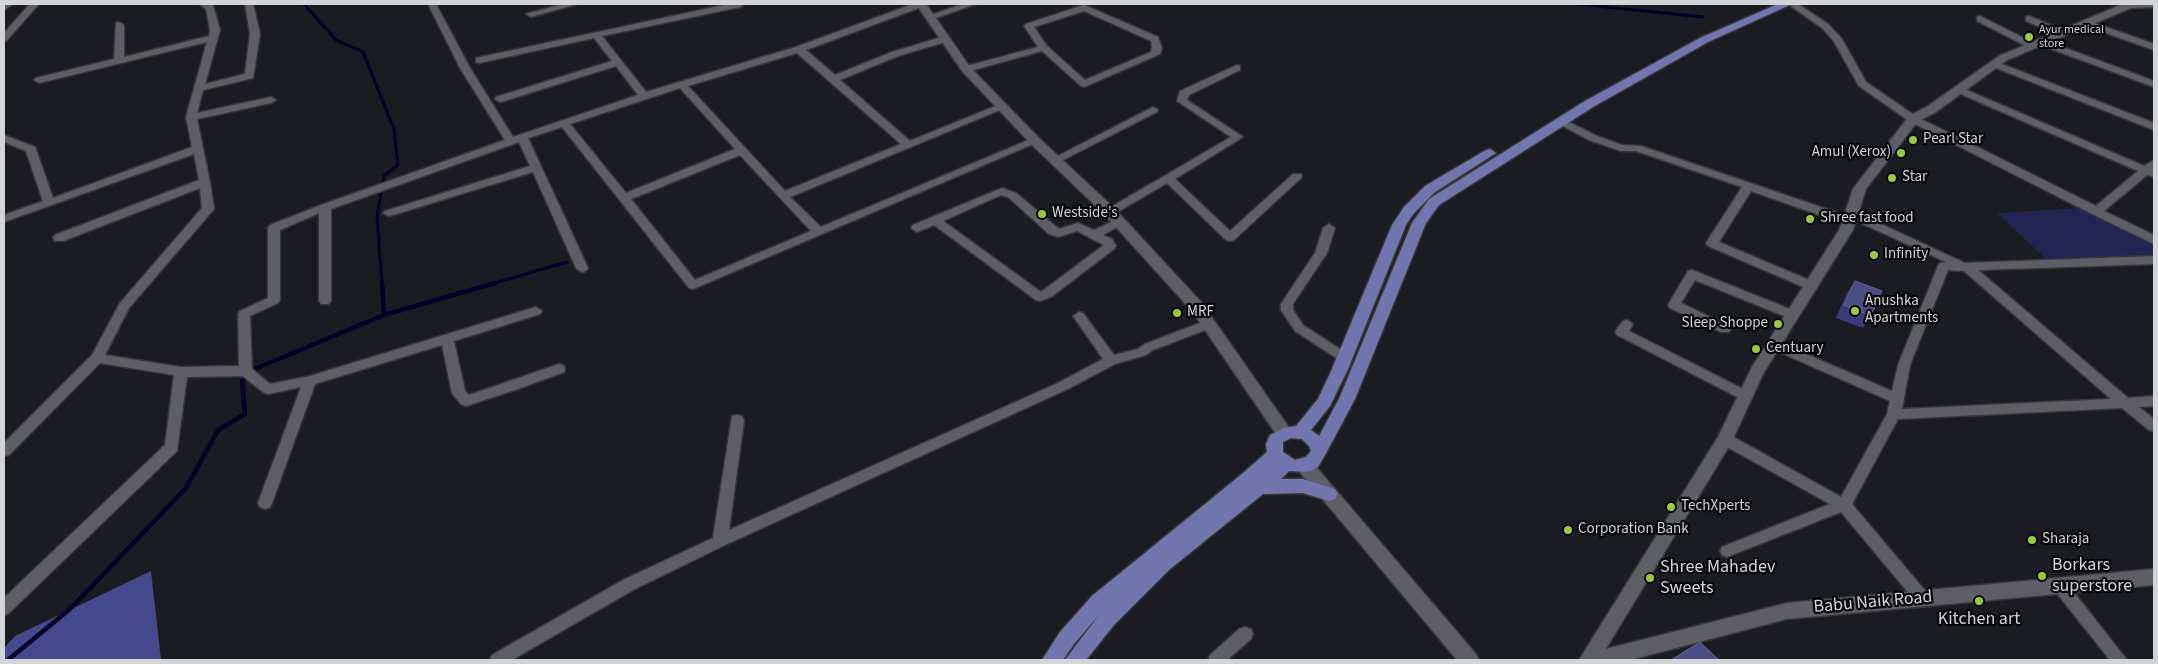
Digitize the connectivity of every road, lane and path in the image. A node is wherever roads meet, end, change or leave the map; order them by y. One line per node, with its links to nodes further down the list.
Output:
1 (9, 4): 16 (street)
2 (35, 4): 25 (street)
3 (249, 4): 42 (street)
4 (573, 4): 15 (street)
5 (740, 4): 24 (street)
6 (921, 4): 18 (main road); 31 (street)
7 (972, 4): 18 (street)
8 (1766, 4): 97 (main road)
9 (1787, 4): 51 (main road)
10 (1792, 4): 50 (street)
11 (2154, 4): 13 (main road)
12 (211, 5): 26 (street)
13 (2123, 5): 21 (main road)
14 (433, 6): 55 (street)
15 (551, 6): 17 (street)
16 (4, 7)
17 (531, 14)
18 (930, 17): 27 (main road)
19 (1980, 19): 28 (street)
20 (2029, 19): 23 (street)
21 (2086, 23): 23 (main road); 30 (street)
22 (119, 24): 33 (street)
23 (2062, 33): 28 (main road)
24 (597, 36): 32 (street); 34 (street)
25 (4, 38)
26 (212, 38): 33 (street); 42 (street)
27 (945, 39): 36 (main road); 38 (street)
28 (2037, 44): 35 (main road); 40 (street)
29 (1044, 48): 29 (street); 36 (street)
30 (2154, 48)
31 (799, 49): 38 (street); 41 (street)
32 (479, 60)
33 (119, 62): 39 (street)
34 (618, 62): 44 (street); 45 (street)
35 (1994, 64): 43 (main road); 53 (street)
36 (966, 68): 47 (main road)
37 (1238, 68): 64 (street)
38 (834, 79): 57 (street)
39 (39, 80)
40 (2154, 84)
41 (682, 85): 44 (street); 59 (street)
42 (199, 88): 49 (street)
43 (1959, 90): 50 (main road); 62 (street)
44 (644, 96): 52 (street)
45 (500, 99)
46 (271, 100): 49 (street)
47 (1002, 107): 56 (main road); 57 (street)
48 (1153, 110): 60 (street)
49 (192, 117): 58 (street)
50 (1913, 119): 71 (street); 74 (main road)
51 (1561, 121): 66 (street); 113 (main road)
52 (564, 123): 55 (street); 68 (street)
53 (2154, 127)
54 (4, 138): 69 (street)
55 (516, 139): 61 (street); 70 (street)
56 (1035, 141): 60 (main road); 79 (street)
57 (908, 145): 67 (street)
58 (198, 149): 65 (street); 69 (street)
59 (742, 150): 67 (street); 68 (street)
60 (1055, 160): 73 (main road)
61 (535, 168): 72 (street); 85 (street)
62 (2152, 169): 71 (street)
63 (1297, 176): 64 (street)
64 (1167, 177): 73 (street)
65 (205, 182): 81 (street); 96 (street)
66 (1748, 186): 74 (street); 86 (street)
67 (784, 196): 79 (street)
68 (624, 198): 79 (street)
69 (49, 203): 75 (street)
70 (326, 206): 87 (street); 100 (street)
71 (2096, 212): 82 (street)
72 (389, 213)
73 (1115, 217): 80 (street); 91 (main road)
74 (1850, 218): 84 (street); 86 (main road)
75 (4, 219)
76 (936, 220): 77 (street); 80 (street); 80 (street)
77 (916, 228)
78 (1329, 228): 97 (street)
79 (819, 232)
80 (1095, 234)
81 (59, 238)
82 (2154, 240)
83 (2154, 260): 84 (street)
84 (1966, 267): 104 (street); 106 (street)
85 (582, 268)
86 (1812, 286): 89 (main road)
87 (325, 301)
88 (536, 311): 94 (street)
89 (1794, 315): 93 (street); 95 (main road)
90 (1079, 316): 98 (street)
91 (1209, 324): 98 (street); 110 (main road)
92 (1627, 324): 103 (street)
93 (1726, 329)
94 (447, 338): 99 (street); 102 (street)
95 (1774, 345): 103 (main road); 104 (street)
96 (97, 358): 101 (street); 112 (street)
97 (1344, 358): 110 (main road)
98 (1111, 360): 120 (street)
99 (559, 369)
100 (246, 371): 101 (street); 102 (street)
101 (181, 372): 125 (street)
102 (310, 381): 118 (street)
103 (1746, 396): 111 (main road)
104 (1897, 399): 107 (street)
105 (2154, 401): 106 (street)
106 (2125, 403): 107 (street); 109 (street)
107 (1894, 414): 119 (street)
108 (737, 420): 120 (street)
109 (2154, 426)
110 (1292, 432): 113 (main road); 114 (main road)
111 (1725, 439): 119 (street); 132 (main road)
112 (4, 451)
113 (1319, 451): 115 (main road)
114 (1281, 458): 115 (main road); 116 (main road); 128 (main road)
115 (1306, 466): 117 (main road)
116 (1256, 489): 117 (main road); 129 (main road)
117 (1329, 494): 131 (main road)
118 (265, 503)
119 (1844, 505): 121 (street); 124 (street)
120 (720, 541): 127 (street)
121 (1727, 551)
122 (2154, 577): 123 (main road, Babu Naik Road)
123 (2060, 586): 124 (main road, Babu Naik Road); 134 (street)
124 (1922, 598): 133 (main road, Babu Naik Road)
125 (4, 608)
126 (1244, 634): 130 (street)
127 (498, 660)
128 (1052, 660)
129 (1075, 660)
130 (1216, 660)
131 (1469, 660)
132 (1589, 660)
133 (1598, 660)
134 (2119, 660)

